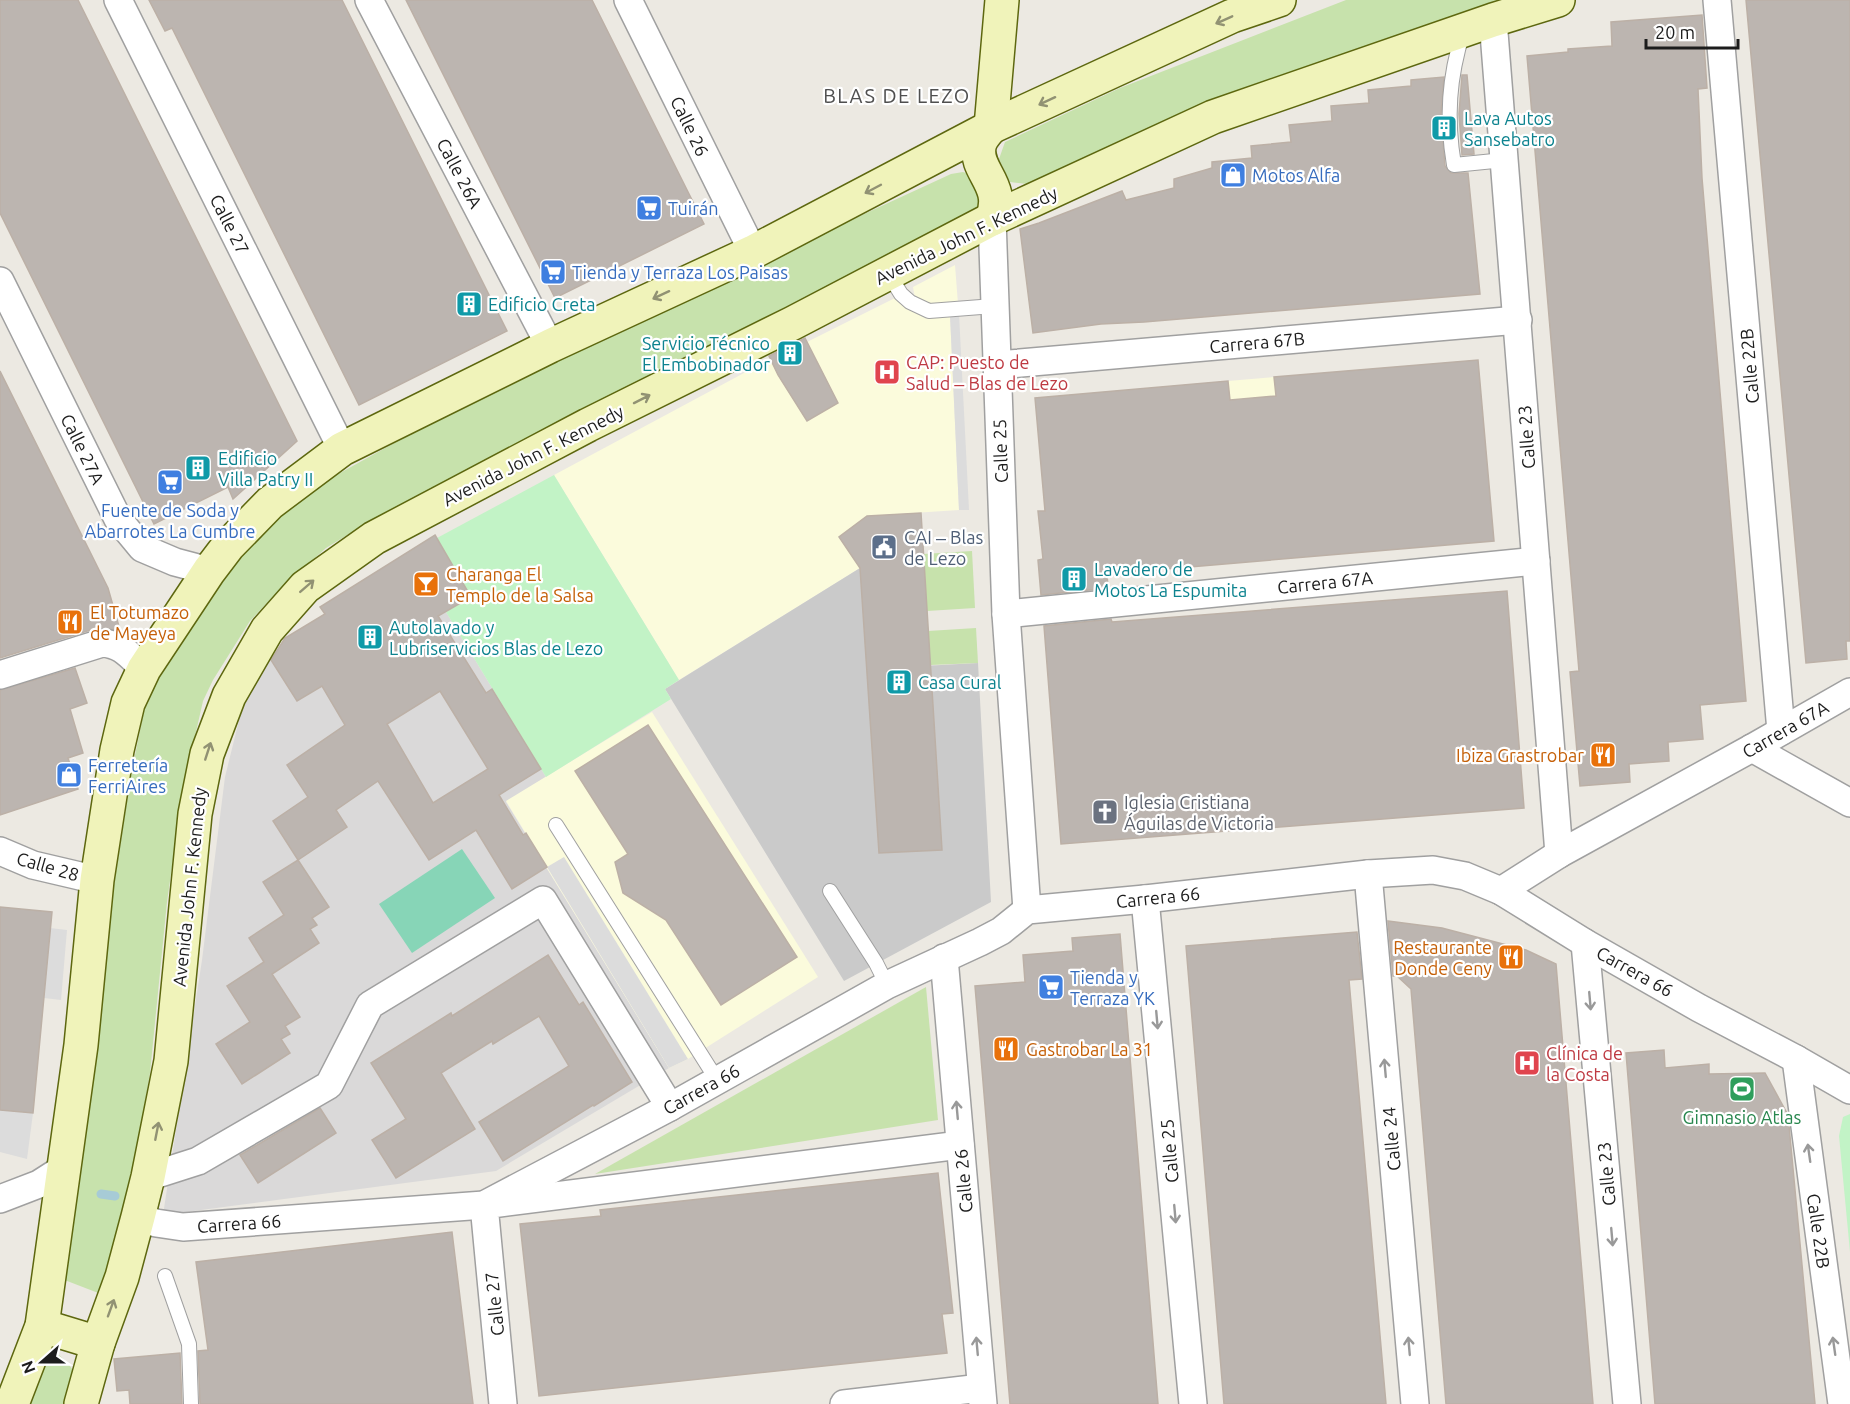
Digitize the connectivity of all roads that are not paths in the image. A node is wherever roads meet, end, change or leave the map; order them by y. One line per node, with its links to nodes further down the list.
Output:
1 (118, 0): 19 (street, Calle 27)
2 (369, 0): 17 (street, Calle 26A)
3 (628, 0): 12 (street, Calle 26)
4 (1002, 0): 9 (street, Calle 25)
5 (1279, 0): 9 (street, one-way to 9)
6 (1558, 0): 8 (street, Avenida John F. Kennedy)
7 (1717, 0): 26 (street, Calle 22B)
8 (1478, 25): 10 (street, Calle 23); 10 (lane); 11 (street, Avenida John F. Kennedy)
9 (991, 127): 11 (street, Calle 25); 12 (street, one-way to 12)
10 (1504, 160): 16 (street, Calle 23)
11 (993, 206): 13 (street, Avenida John F. Kennedy); 15 (street, Calle 25)
12 (753, 252): 17 (street, one-way to 17)
13 (888, 273): 15 (lane); 47 (street, Avenida John F. Kennedy, one-way to 13)
14 (0, 282): 21 (street, Calle 27A)
15 (994, 306): 18 (street, Calle 25)
16 (1518, 320): 18 (street, Carrera 67B); 20 (street, Calle 23)
17 (550, 346): 19 (street)
18 (997, 365): 22 (street, Calle 25)
19 (342, 449): 21 (street)
20 (1536, 561): 22 (street, Carrera 67A); 31 (street, Calle 23)
21 (209, 570): 23 (street)
22 (1006, 614): 37 (street, Calle 25)
23 (144, 669): 24 (street); 33 (street)
24 (0, 675)
25 (1850, 692): 26 (street, Carrera 67A)
26 (1781, 731): 27 (street, Carrera 67A)
27 (1752, 748): 28 (street); 31 (street, Carrera 67A)
28 (1850, 803)
29 (556, 825): 42 (lane)
30 (0, 851): 33 (street, Calle 28)
31 (1559, 854): 35 (street, Carrera 67A)
32 (1368, 874): 35 (street, Carrera 66); 36 (street, Carrera 66); 61 (street, Calle 24, one-way to 32)
33 (97, 880): 46 (street)
34 (830, 891): 40 (lane)
35 (1501, 891): 38 (street, Carrera 66)
36 (1145, 899): 37 (street, Carrera 66); 60 (street, Calle 25, one-way to 60)
37 (1027, 910): 39 (street, Carrera 66)
38 (1585, 943): 41 (street, Carrera 66); 62 (street, Calle 23, one-way to 62)
39 (944, 958): 40 (street, Carrera 66); 45 (street, Calle 26, one-way to 39)
40 (887, 985): 42 (street, Carrera 66)
41 (1796, 1059): 43 (street, Carrera 66); 63 (street, Calle 22B, one-way to 41)
42 (717, 1080): 44 (street, Carrera 66)
43 (1850, 1090)
44 (670, 1107): 47 (street); 49 (street, Carrera 66)
45 (960, 1145): 49 (street, Carrera 66); 54 (street, Calle 26, one-way to 45)
46 (64, 1168): 48 (street); 52 (street)
47 (148, 1177): 50 (street, Avenida John F. Kennedy)
48 (0, 1199)
49 (484, 1205): 50 (street, Carrera 66); 58 (street, Calle 27)
50 (136, 1223): 53 (street, Avenida John F. Kennedy, one-way to 50)
51 (165, 1276): 57 (lane)
52 (42, 1326): 53 (street); 55 (street)
53 (98, 1343): 56 (street, Avenida John F. Kennedy)
54 (982, 1396): 59 (street)
55 (12, 1404)
56 (81, 1404)
57 (191, 1404)
58 (503, 1404)
59 (844, 1404)
60 (1192, 1404)
61 (1415, 1404)
62 (1627, 1404)
63 (1842, 1404)

